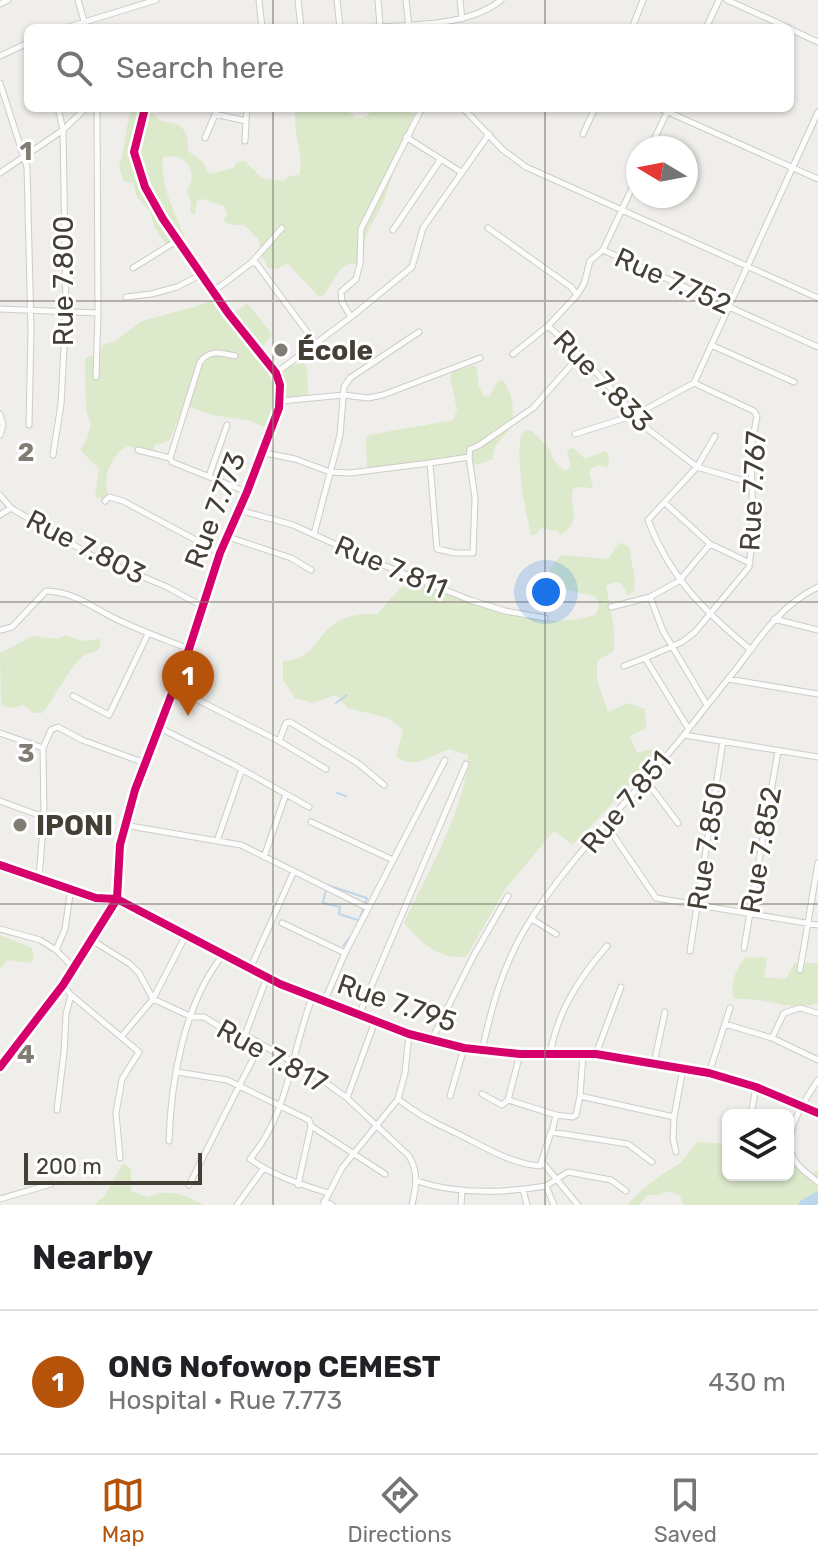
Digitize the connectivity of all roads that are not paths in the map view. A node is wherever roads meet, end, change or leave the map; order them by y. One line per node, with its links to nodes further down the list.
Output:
1 (8, 0): 14 (street)
2 (78, 0): 16 (street)
3 (156, 0): 16 (street)
4 (259, 0): 19 (street)
5 (298, 0): 20 (street)
6 (337, 0): 21 (street)
7 (378, 0): 22 (street)
8 (406, 0): 23 (street)
9 (460, 0): 15 (street)
10 (501, 0): 15 (street)
11 (643, 0): 25 (street)
12 (719, 0): 26 (street)
13 (727, 0): 27 (street)
14 (0, 4)
15 (462, 19): 24 (street)
16 (84, 20): 17 (street); 18 (street)
17 (74, 24)
18 (85, 24)
19 (262, 24)
20 (301, 24)
21 (340, 24)
22 (380, 24)
23 (409, 24)
24 (424, 24)
25 (634, 24)
26 (708, 24)
27 (780, 24)
28 (794, 30): 29 (street)
29 (818, 42)
30 (24, 45): 31 (street)
31 (0, 56)
32 (0, 83): 54 (street)
33 (59, 112): 47 (street, Rue 7.800)
34 (82, 112): 47 (street)
35 (97, 112): 79 (street)
36 (144, 112): 65 (street, Rue 7.773)
37 (217, 112): 52 (street)
38 (220, 112): 46 (street)
39 (247, 112): 46 (street)
40 (420, 112): 51 (street)
41 (467, 112): 48 (street)
42 (593, 112): 49 (street)
43 (667, 112): 50 (street)
44 (672, 112): 56 (street)
45 (818, 112): 56 (street)
46 (246, 121): 53 (street)
47 (63, 130): 54 (street); 78 (street, Rue 7.800)
48 (489, 134): 57 (street); 61 (street)
49 (583, 134)
50 (656, 136)
51 (406, 137): 55 (street); 80 (street)
52 (205, 138)
53 (245, 141)
54 (24, 156): 58 (street); 77 (street)
55 (441, 159): 57 (street); 64 (street)
56 (793, 167): 59 (street); 68 (street)
57 (461, 172): 80 (street)
58 (0, 173)
59 (818, 179)
60 (626, 200): 61 (street, Rue 7.752)
61 (622, 208): 66 (street, Rue 7.752); 68 (street)
62 (282, 228): 67 (street)
63 (488, 228): 72 (street, Rue 7.833)
64 (393, 230)
65 (178, 240): 69 (street); 70 (street, Rue 7.773)
66 (603, 250): 72 (street); 75 (street, Rue 7.752)
67 (251, 263): 71 (street); 83 (street)
68 (748, 266): 74 (street); 75 (street)
69 (133, 268)
70 (202, 274): 71 (street, Rue 7.773); 73 (street)
71 (214, 291): 90 (street, Rue 7.773)
72 (577, 295): 81 (street, Rue 7.833)
73 (126, 297)
74 (818, 298)
75 (729, 305): 84 (street); 85 (street, Rue 7.752)
76 (0, 309): 77 (street)
77 (30, 309): 78 (street); 98 (street)
78 (66, 311): 79 (street); 105 (street, Rue 7.800)
79 (98, 313): 91 (street)
80 (351, 317): 83 (street)
81 (548, 326): 86 (street); 87 (street, Rue 7.833)
82 (419, 332): 94 (street)
83 (316, 344): 90 (street)
84 (711, 345): 92 (street); 93 (street)
85 (818, 347)
86 (513, 354)
87 (580, 355): 97 (street, Rue 7.833); 106 (street)
88 (235, 356): 107 (street)
89 (480, 358): 94 (street)
90 (276, 373): 95 (street, Rue 7.773)
91 (96, 377)
92 (794, 382)
93 (694, 383): 97 (street); 112 (street, Rue 7.767)
94 (344, 395): 95 (street); 110 (street)
95 (280, 401): 104 (street, Rue 7.773)
96 (0, 414): 101 (street)
97 (635, 415): 100 (street); 109 (street, Rue 7.833)
98 (29, 425)
99 (227, 425): 111 (street)
100 (575, 434)
101 (0, 435)
102 (715, 436): 109 (street)
103 (138, 450): 107 (street)
104 (260, 452): 110 (street); 113 (street, Rue 7.773)
105 (53, 455)
106 (469, 457): 108 (street); 108 (street)
107 (170, 458): 111 (street)
108 (430, 463): 110 (street)
109 (697, 467): 112 (street, Rue 7.833); 116 (street)
110 (330, 472): 120 (street)
111 (209, 476): 113 (street)
112 (751, 483): 124 (street, Rue 7.767)
113 (247, 492): 118 (street, Rue 7.773)
114 (0, 495): 117 (street, Rue 7.803)
115 (105, 501): 123 (street)
116 (665, 503): 122 (street); 126 (street)
117 (11, 508): 119 (street); 129 (street, Rue 7.803)
118 (239, 510): 120 (street, Rue 7.811); 121 (street, Rue 7.773)
119 (0, 515)
120 (314, 534): 132 (street, Rue 7.811)
121 (228, 537): 123 (street, Rue 7.773); 125 (street)
122 (710, 544): 124 (street); 126 (street)
123 (220, 553): 129 (street, Rue 7.773)
124 (750, 563): 131 (street, Rue 7.767)
125 (311, 570)
126 (679, 581): 128 (street); 131 (street)
127 (818, 587): 133 (street, Rue 7.851)
128 (650, 597): 130 (street); 137 (street)
129 (204, 607): 138 (street, Rue 7.773)
130 (611, 607)
131 (710, 616): 137 (street, Rue 7.767); 139 (street)
132 (545, 618)
133 (774, 619): 135 (street); 139 (street, Rue 7.851)
134 (1, 630): 136 (street)
135 (818, 630)
136 (148, 634): 138 (street); 145 (street)
137 (672, 647): 140 (street, Rue 7.767); 146 (street)
138 (189, 649): 143 (street, Rue 7.773)
139 (751, 650): 142 (street, Rue 7.851)
140 (645, 658): 141 (street, Rue 7.767); 148 (street)
141 (624, 666)
142 (728, 679): 144 (street); 146 (street, Rue 7.851)
143 (174, 688): 147 (street, Rue 7.773); 151 (street)
144 (818, 694)
145 (73, 696)
146 (707, 705): 148 (street, Rue 7.851)
147 (158, 727): 157 (street, Rue 7.773); 159 (street)
148 (688, 728): 150 (street, Rue 7.851)
149 (0, 733): 153 (street)
150 (684, 735): 152 (street); 161 (street, Rue 7.851)
151 (279, 741): 160 (street); 162 (street)
152 (723, 741): 154 (street); 181 (street, Rue 7.850)
153 (43, 748): 157 (street); 166 (street)
154 (778, 751): 155 (street); 183 (street, Rue 7.852)
155 (818, 757)
156 (445, 760): 173 (street)
157 (145, 763): 170 (street, Rue 7.773)
158 (466, 764): 211 (street)
159 (242, 769): 163 (street); 171 (street)
160 (326, 769)
161 (645, 779): 168 (street, Rue 7.851); 169 (street)
162 (384, 785)
163 (286, 794): 165 (street); 172 (street)
164 (0, 801): 166 (street)
165 (309, 807)
166 (44, 817): 177 (street)
167 (311, 822): 173 (street)
168 (605, 823): 181 (street); 184 (street, Rue 7.851)
169 (678, 823)
170 (124, 825): 171 (street); 180 (street, Rue 7.773)
171 (217, 841): 172 (street)
172 (264, 857): 176 (street)
173 (393, 860): 182 (street)
174 (818, 863): 186 (street)
175 (0, 865): 177 (street, Rue 7.795)
176 (294, 871): 182 (street); 199 (street)
177 (39, 877): 178 (street, Rue 7.795)
178 (71, 888): 180 (street, Rue 7.795); 194 (street)
179 (508, 896): 219 (street)
180 (117, 899): 190 (street, Rue 7.795); 191 (street)
181 (697, 905): 183 (street); 195 (street, Rue 7.850)
182 (368, 908): 196 (street)
183 (750, 914): 186 (street); 193 (street, Rue 7.852)
184 (532, 919): 189 (street); 222 (street, Rue 7.851)
185 (282, 923): 196 (street)
186 (806, 923): 187 (street); 200 (street)
187 (818, 925)
188 (0, 929): 194 (street)
189 (556, 934)
190 (186, 935): 197 (street, Rue 7.795); 206 (street)
191 (90, 939): 198 (street); 206 (street)
192 (607, 946): 226 (street)
193 (744, 948)
194 (56, 950): 198 (street)
195 (690, 951)
196 (345, 953): 207 (street)
197 (223, 955): 199 (street, Rue 7.795); 212 (street)
198 (74, 968): 202 (street)
199 (250, 969): 201 (street, Rue 7.795)
200 (800, 970)
201 (267, 977): 205 (street, Rue 7.795); 216 (street)
202 (63, 985): 204 (street); 230 (street)
203 (621, 987): 225 (street)
204 (71, 995): 217 (street); 246 (street)
205 (312, 998): 207 (street, Rue 7.795); 228 (street)
206 (153, 999): 212 (street, Rue 7.817); 217 (street)
207 (324, 1002): 211 (street, Rue 7.795)
208 (730, 1008): 214 (street)
209 (665, 1012): 229 (street)
210 (817, 1013): 218 (street)
211 (359, 1015): 213 (street, Rue 7.795)
212 (192, 1017): 216 (street, Rue 7.817); 232 (street)
213 (375, 1021): 215 (street, Rue 7.795); 240 (street)
214 (725, 1024): 218 (street); 233 (street)
215 (409, 1034): 219 (street, Rue 7.795); 241 (street)
216 (245, 1035): 220 (street, Rue 7.817)
217 (121, 1037): 257 (street)
218 (772, 1038): 227 (street)
219 (431, 1041): 221 (street, Rue 7.795)
220 (261, 1044): 228 (street, Rue 7.817); 235 (street)
221 (464, 1048): 222 (street, Rue 7.795); 238 (street)
222 (482, 1050): 223 (street, Rue 7.795)
223 (520, 1054): 226 (street, Rue 7.795); 242 (street)
224 (583, 1054): 225 (street, Rue 7.795); 226 (street, Rue 7.795); 239 (street)
225 (596, 1054): 229 (street, Rue 7.795)
226 (550, 1055)
227 (818, 1060)
228 (294, 1063): 240 (street, Rue 7.817); 244 (street)
229 (654, 1063): 231 (street, Rue 7.795)
230 (0, 1067)
231 (683, 1069): 233 (street, Rue 7.795); 249 (street)
232 (177, 1072): 235 (street); 254 (street)
233 (709, 1073): 236 (street, Rue 7.795)
234 (818, 1080): 243 (street)
235 (240, 1085): 244 (street); 267 (street)
236 (756, 1087): 243 (street, Rue 7.795); 245 (street)
237 (482, 1094): 242 (street)
238 (450, 1096)
239 (580, 1096): 248 (street); 249 (street)
240 (347, 1098): 250 (street, Rue 7.817)
241 (398, 1099): 250 (street); 260 (street)
242 (508, 1100): 248 (street)
243 (802, 1104): 247 (street, Rue 7.795); 252 (street)
244 (280, 1106): 251 (street); 261 (street)
245 (752, 1109)
246 (57, 1110)
247 (818, 1113)
248 (556, 1115): 253 (street)
249 (674, 1117): 255 (street)
250 (375, 1125): 256 (street); 264 (street, Rue 7.817)
251 (311, 1126): 256 (street); 268 (street)
252 (794, 1127)
253 (551, 1132): 259 (street); 260 (street)
254 (169, 1141)
255 (676, 1152)
256 (353, 1154): 262 (street); 273 (street)
257 (120, 1158)
258 (794, 1160): 265 (street)
259 (652, 1162)
260 (543, 1163): 263 (street)
261 (263, 1169): 268 (street); 276 (street)
262 (385, 1174)
263 (558, 1179): 269 (street); 272 (street); 282 (street)
264 (417, 1181): 271 (street); 278 (street)
265 (818, 1182)
266 (51, 1184): 274 (street)
267 (189, 1185)
268 (298, 1185): 273 (street)
269 (546, 1186): 270 (street); 281 (street)
270 (523, 1190): 271 (street); 280 (street)
271 (462, 1191): 279 (street)
272 (626, 1191)
273 (328, 1193): 275 (street)
274 (0, 1199)
275 (324, 1203): 277 (street)
276 (237, 1205)
277 (332, 1205)
278 (412, 1205)
279 (461, 1205)
280 (527, 1205)
281 (554, 1205)
282 (578, 1205)

